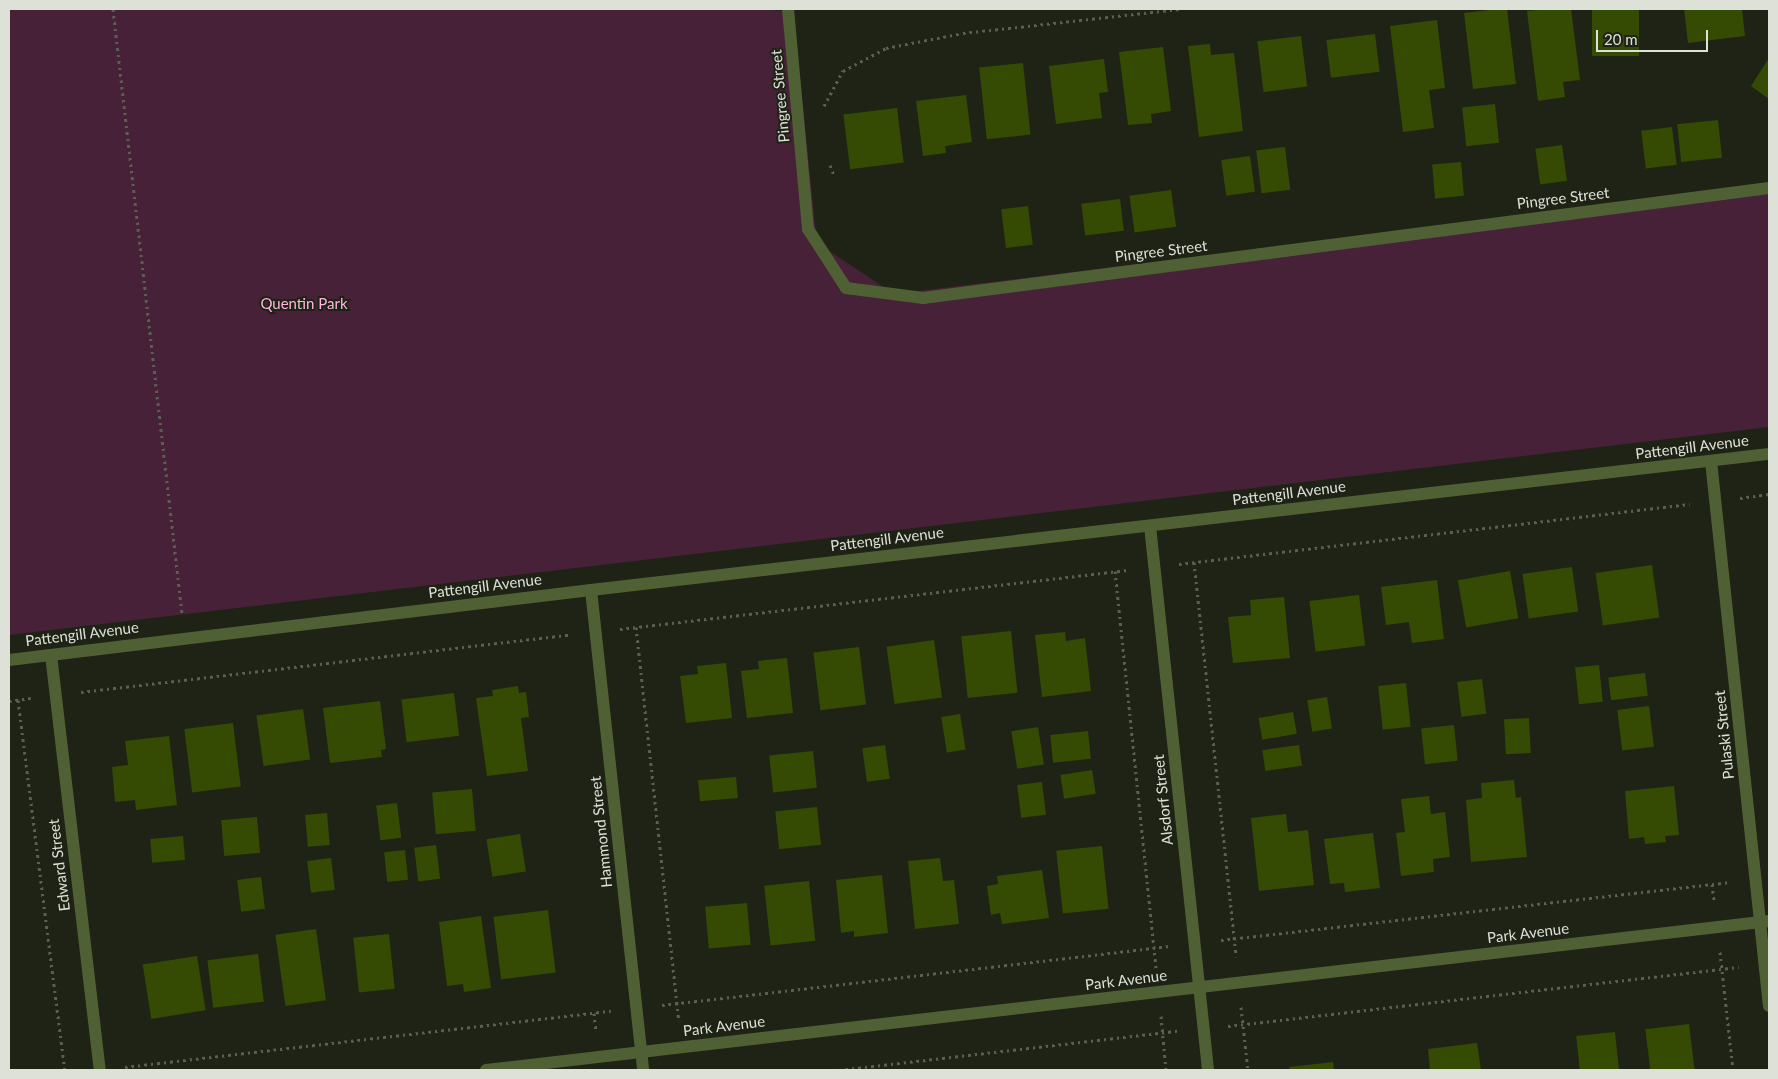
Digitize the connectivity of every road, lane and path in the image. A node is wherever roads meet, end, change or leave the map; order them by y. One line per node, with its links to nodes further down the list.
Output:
1 (113, 9): 19 (path)
2 (788, 9): 7 (street, Pingree Street)
3 (1182, 9): 4 (path)
4 (822, 108)
5 (828, 160): 6 (path)
6 (834, 175)
7 (1769, 188)
8 (1769, 454): 9 (street, Pattengill Avenue)
9 (1711, 461): 11 (street, Pulaski Street); 12 (street, Pattengill Avenue)
10 (1769, 494): 11 (path)
11 (1716, 501): 13 (path); 25 (street, Pulaski Street)
12 (1150, 526): 14 (street, Alsdorf Street); 16 (street, Pattengill Avenue)
13 (1194, 562): 14 (path); 29 (path)
14 (1154, 567): 15 (path); 30 (street, Alsdorf Street)
15 (1115, 571): 17 (path); 31 (path)
16 (591, 590): 18 (street, Hammond Street); 19 (street, Pattengill Avenue)
17 (636, 627): 18 (path); 37 (path)
18 (596, 632): 22 (path); 39 (street, Hammond Street)
19 (184, 638): 20 (street, Pattengill Avenue)
20 (51, 655): 21 (street, Pattengill Avenue); 22 (street, Edward Street)
21 (9, 660)
22 (55, 695): 23 (path); 48 (street, Edward Street)
23 (18, 700): 24 (path); 47 (path)
24 (9, 701)
25 (1756, 879): 26 (path); 27 (street, Pulaski Street)
26 (1712, 884): 28 (path); 29 (path)
27 (1765, 921): 28 (street, Park Avenue); 32 (street, Pulaski Street)
28 (1717, 927): 33 (path); 34 (street, Park Avenue)
29 (1234, 939): 30 (path); 34 (path)
30 (1195, 944): 31 (path); 35 (street, Alsdorf Street)
31 (1154, 948): 36 (path); 37 (path)
32 (1765, 964): 33 (path); 38 (street, Pulaski Street)
33 (1723, 969): 40 (path); 56 (path)
34 (1239, 983): 35 (street, Park Avenue); 40 (path)
35 (1200, 988): 36 (street, Park Avenue); 41 (street, Alsdorf Street)
36 (1158, 993): 42 (path); 43 (street, Park Avenue)
37 (677, 1003): 39 (path); 43 (path)
38 (1769, 1006)
39 (636, 1008): 44 (street, Hammond Street); 45 (path)
40 (1243, 1024): 41 (path); 55 (path)
41 (1204, 1028): 42 (path); 54 (street, Alsdorf Street)
42 (1162, 1033): 52 (path); 53 (path)
43 (682, 1047): 44 (street, Park Avenue)
44 (641, 1052): 50 (street, Park Avenue); 51 (street, Hammond Street)
45 (134, 1066): 46 (path); 49 (path)
46 (118, 1068)
47 (64, 1070)
48 (100, 1070)
49 (134, 1070)
50 (486, 1070)
51 (643, 1070)
52 (839, 1070)
53 (1166, 1070)
54 (1208, 1070)
55 (1248, 1070)
56 (1733, 1070)

